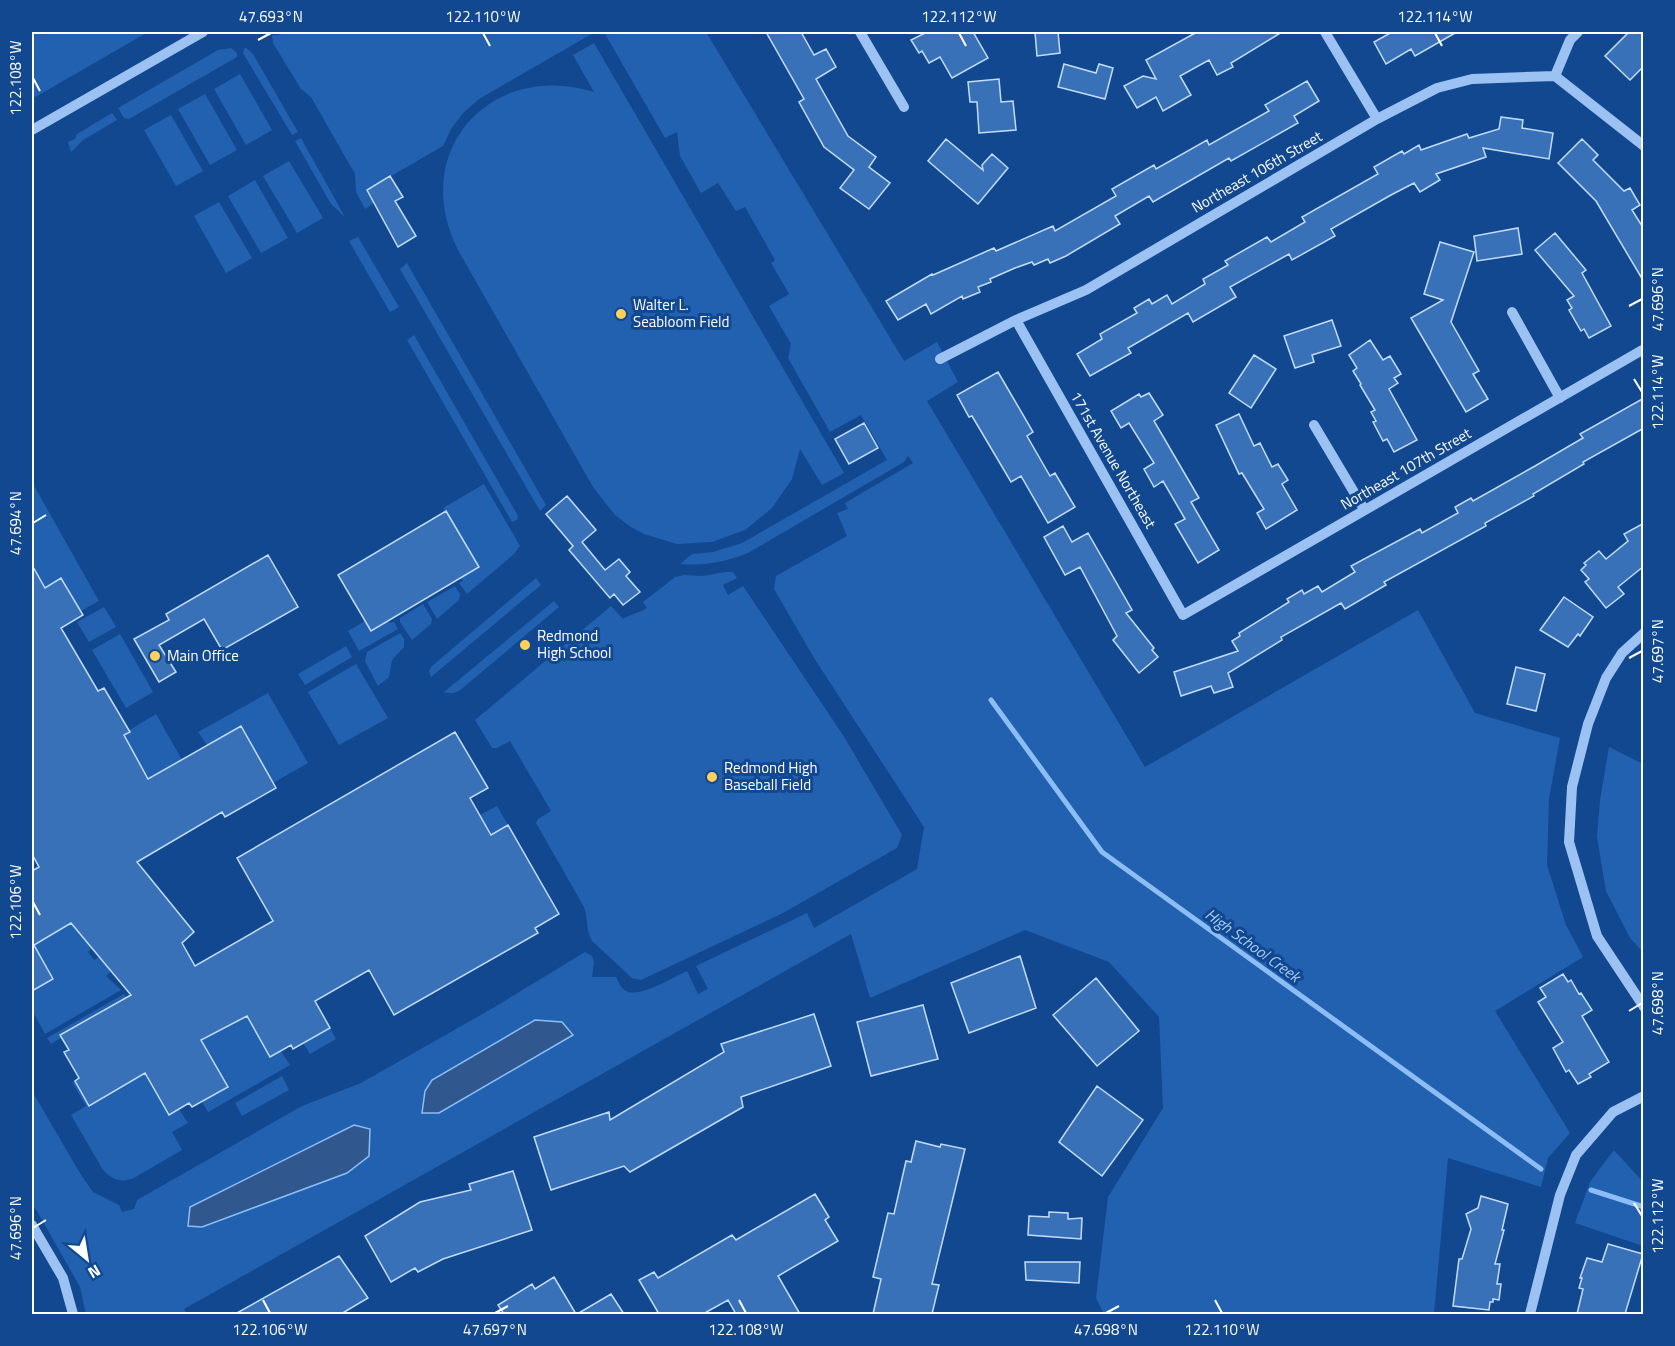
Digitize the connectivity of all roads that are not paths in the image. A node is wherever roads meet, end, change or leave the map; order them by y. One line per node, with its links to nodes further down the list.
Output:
1 (203, 32): 8 (street)
2 (860, 32): 6 (street)
3 (1325, 32): 7 (street)
4 (1578, 32): 5 (street)
5 (1555, 76): 7 (street, Northeast 106th Street); 9 (street)
6 (904, 107)
7 (1377, 119): 11 (street, Northeast 106th Street)
8 (32, 130)
9 (1644, 146)
10 (1512, 312): 14 (street)
11 (1016, 320): 13 (street, Northeast 106th Street); 17 (street, 171st Avenue Northeast)
12 (1644, 349): 14 (street, Northeast 107th Street)
13 (940, 359)
14 (1560, 398): 16 (street, Northeast 107th Street)
15 (1314, 425): 16 (street)
16 (1364, 509): 17 (street, Northeast 107th Street)
17 (1183, 615)
18 (1644, 633): 19 (street)
19 (1644, 1007)
20 (1644, 1096): 23 (street)
21 (32, 1225): 22 (street)
22 (73, 1314)
23 (1530, 1314)

